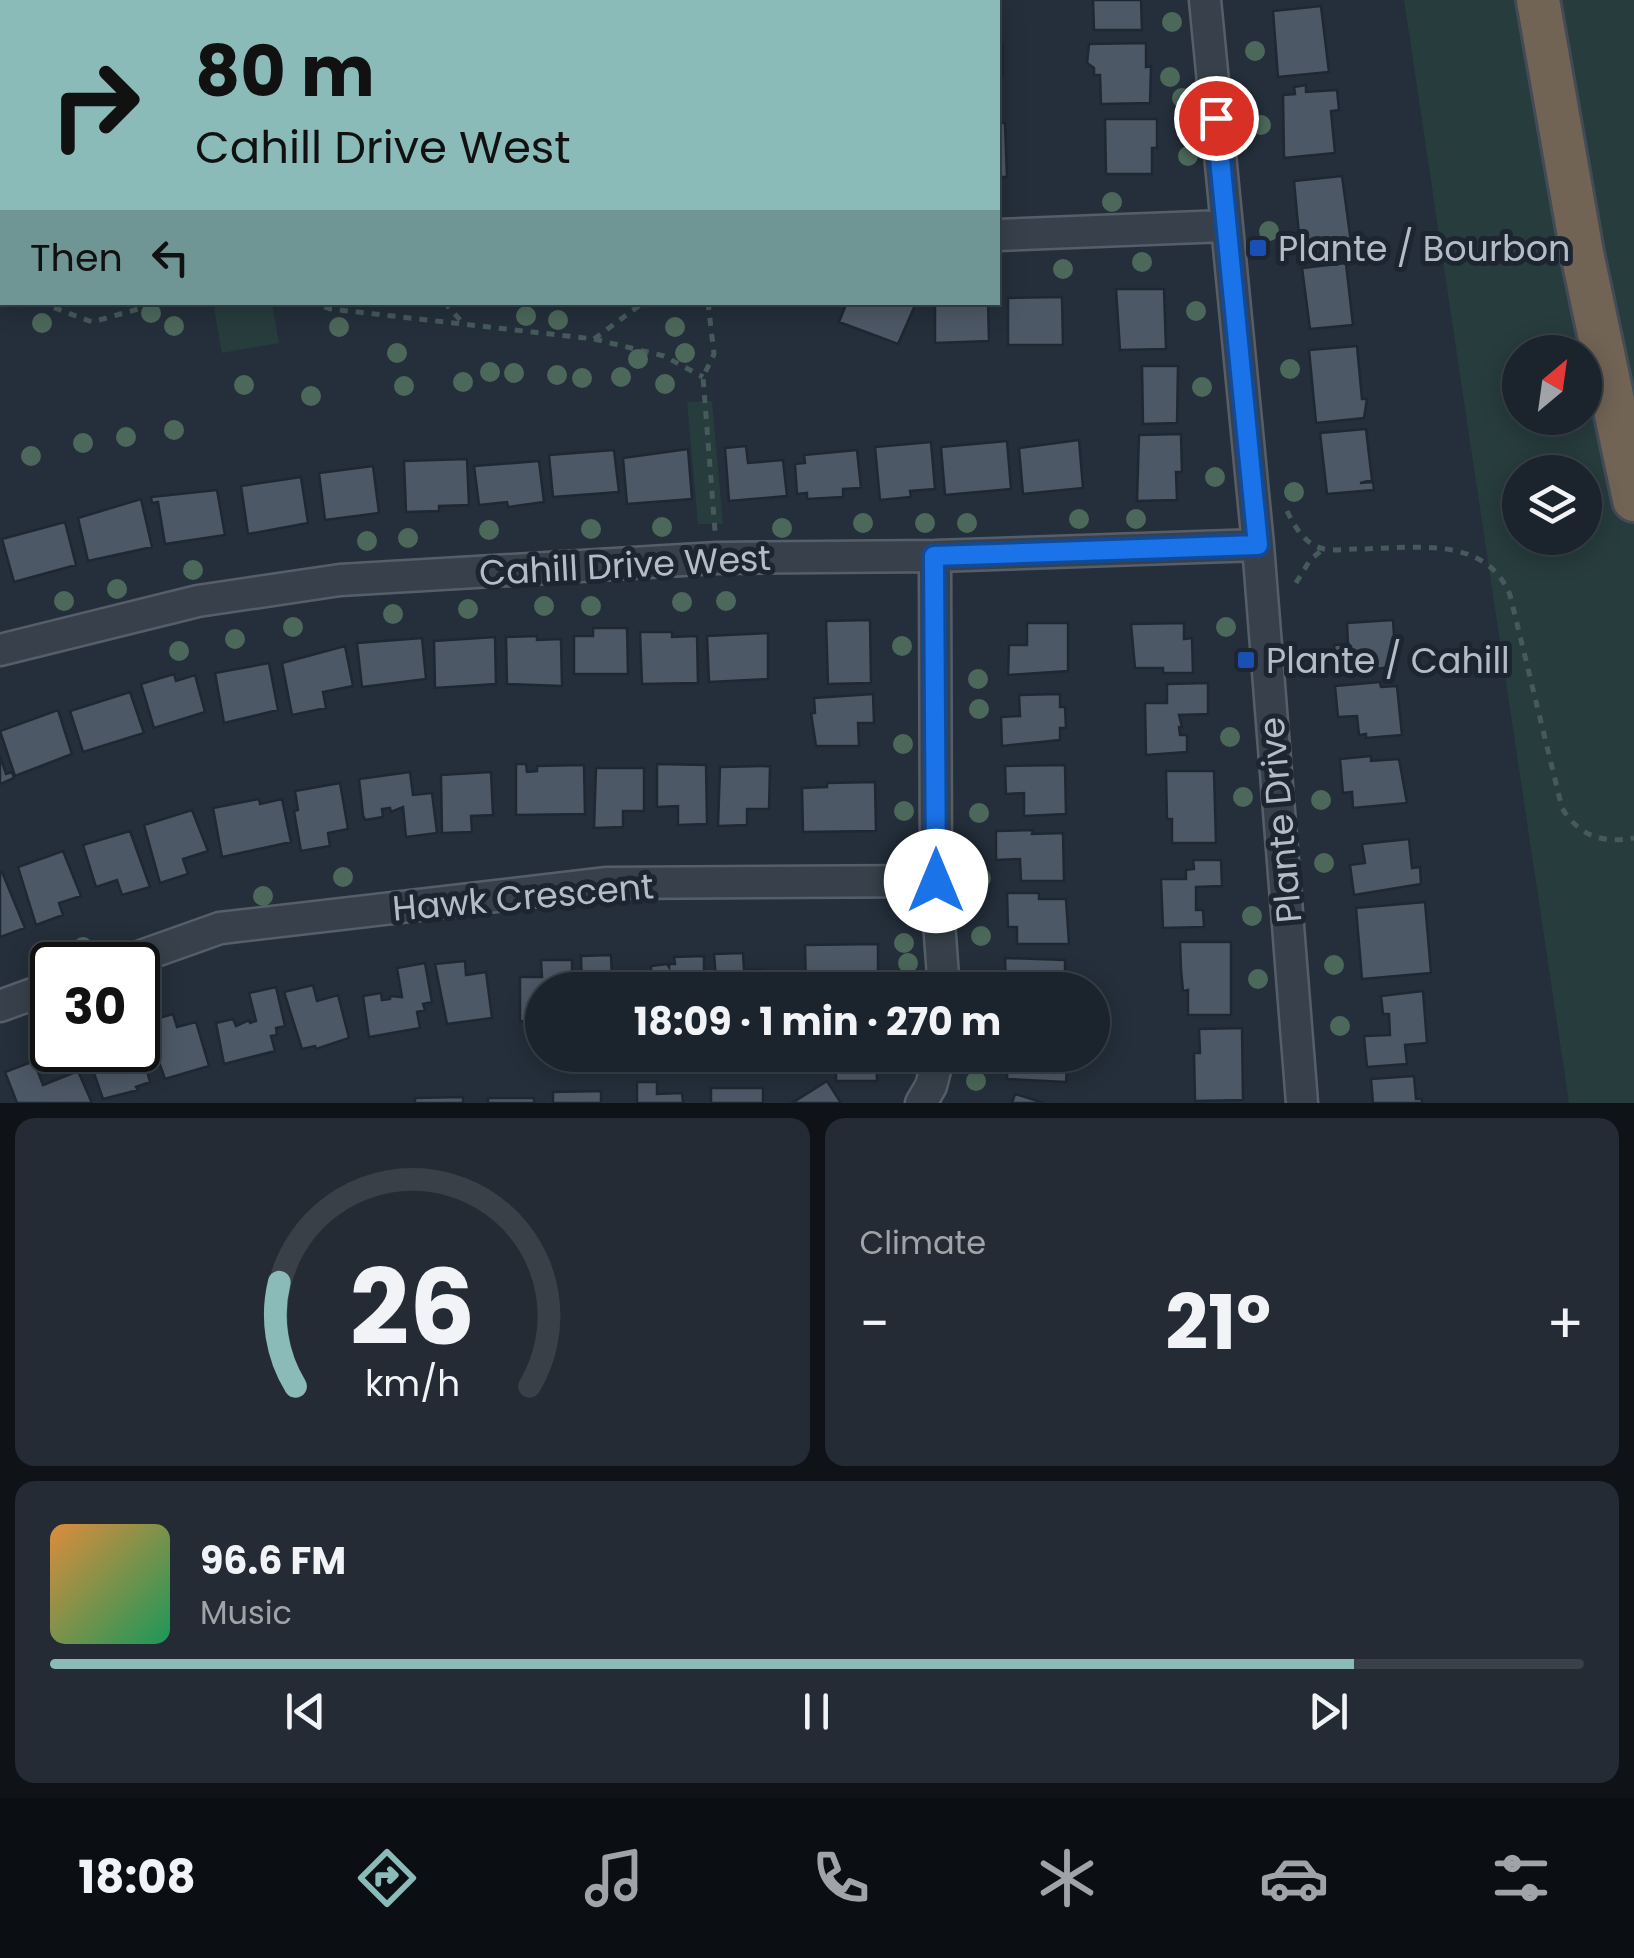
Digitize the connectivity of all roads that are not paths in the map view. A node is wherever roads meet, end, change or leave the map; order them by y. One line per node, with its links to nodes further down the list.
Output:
1 (1204, 0): 3 (street, Plante Drive)
2 (1538, 0): 5 (highway)
3 (1225, 226): 4 (street); 8 (street, Plante Drive)
4 (1000, 235)
5 (1582, 252): 6 (highway); 7 (highway)
6 (1634, 431)
7 (1634, 500)
8 (1258, 545): 9 (street, Cahill Drive West); 18 (street, Plante Drive)
9 (934, 556): 10 (street, Cahill Drive West); 11 (street)
10 (0, 650)
11 (936, 881): 12 (street, Hawk Crescent); 13 (street)
12 (160, 949)
13 (943, 972)
14 (30, 996): 15 (street)
15 (0, 1006)
16 (935, 1072): 17 (street)
17 (922, 1103)
18 (1302, 1103)

